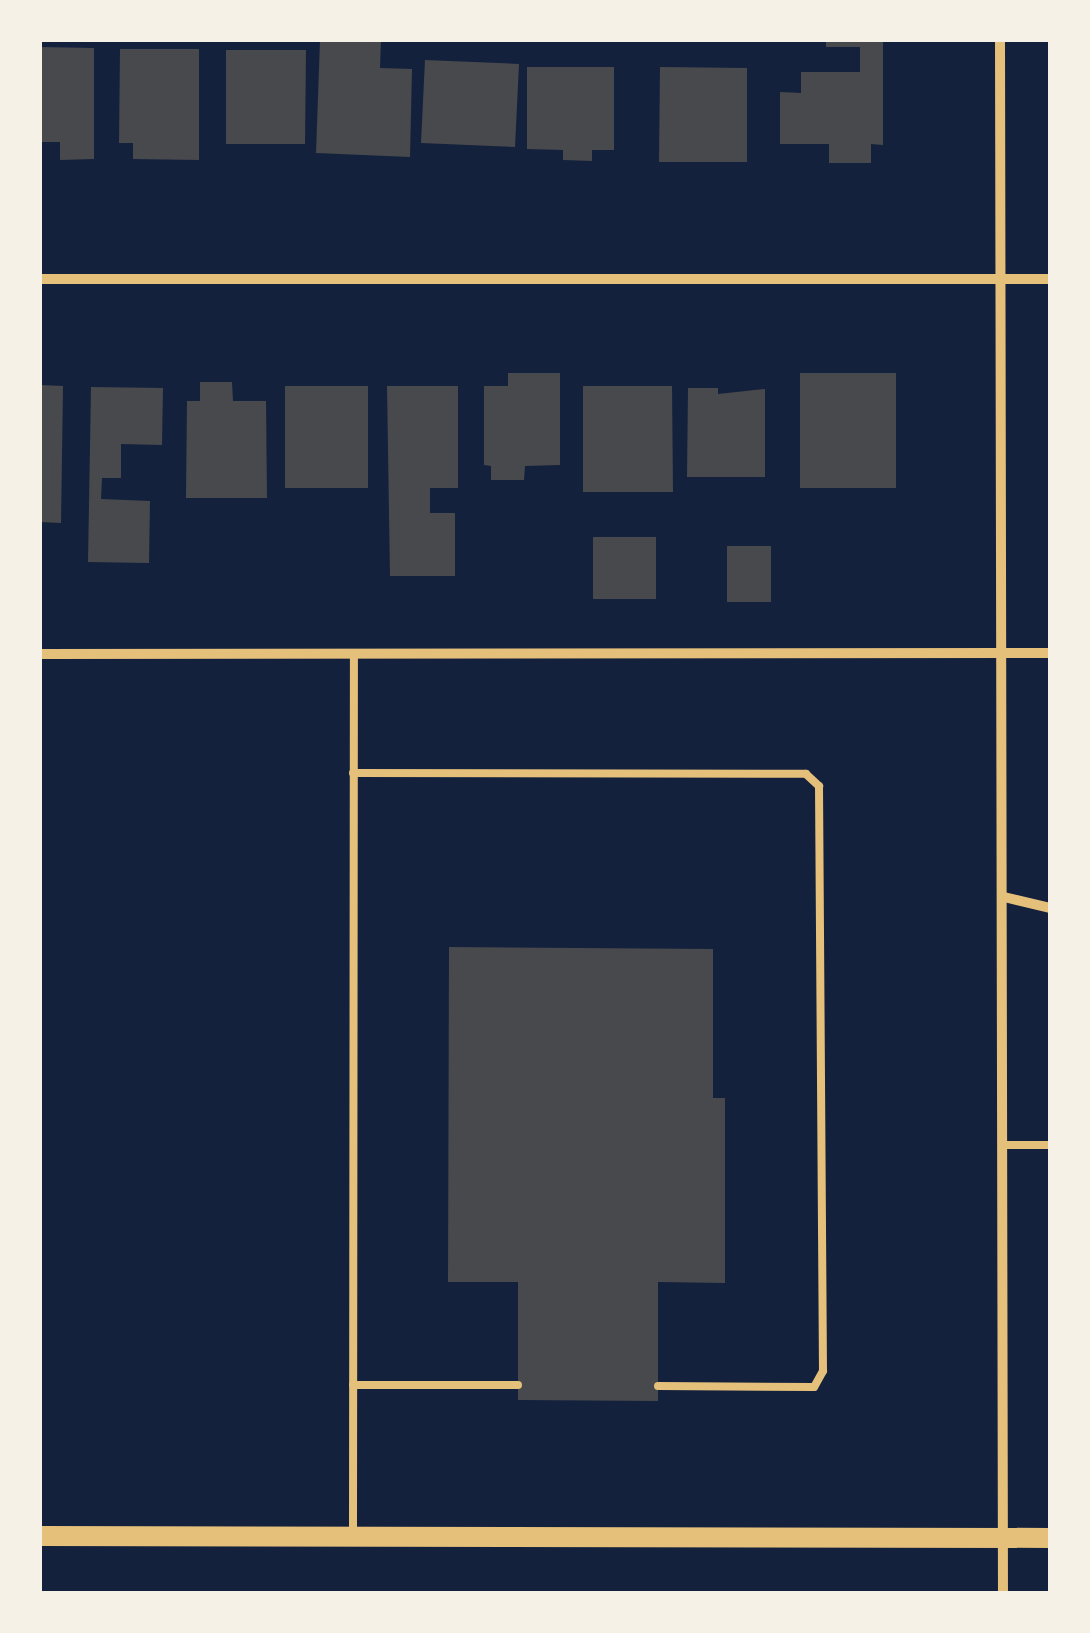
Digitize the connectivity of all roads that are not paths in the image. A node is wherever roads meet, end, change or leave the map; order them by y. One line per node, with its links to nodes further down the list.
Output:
1 (1000, 40): 3 (street)
2 (40, 279): 3 (street)
3 (1000, 279): 4 (street); 5 (street)
4 (1050, 279)
5 (1005, 652): 6 (street); 8 (street); 10 (street)
6 (1050, 653)
7 (40, 654): 8 (street)
8 (354, 654): 9 (lane)
9 (354, 773): 14 (lane); 16 (lane)
10 (1004, 897): 11 (street); 12 (street)
11 (1050, 908)
12 (1004, 1146): 13 (lane); 19 (street)
13 (1050, 1146)
14 (354, 1385): 15 (lane); 18 (lane)
15 (518, 1385)
16 (658, 1386)
17 (40, 1536): 18 (main road)
18 (353, 1536): 19 (main road)
19 (1004, 1536): 20 (main road); 21 (street)
20 (1050, 1538)
21 (1004, 1593)

